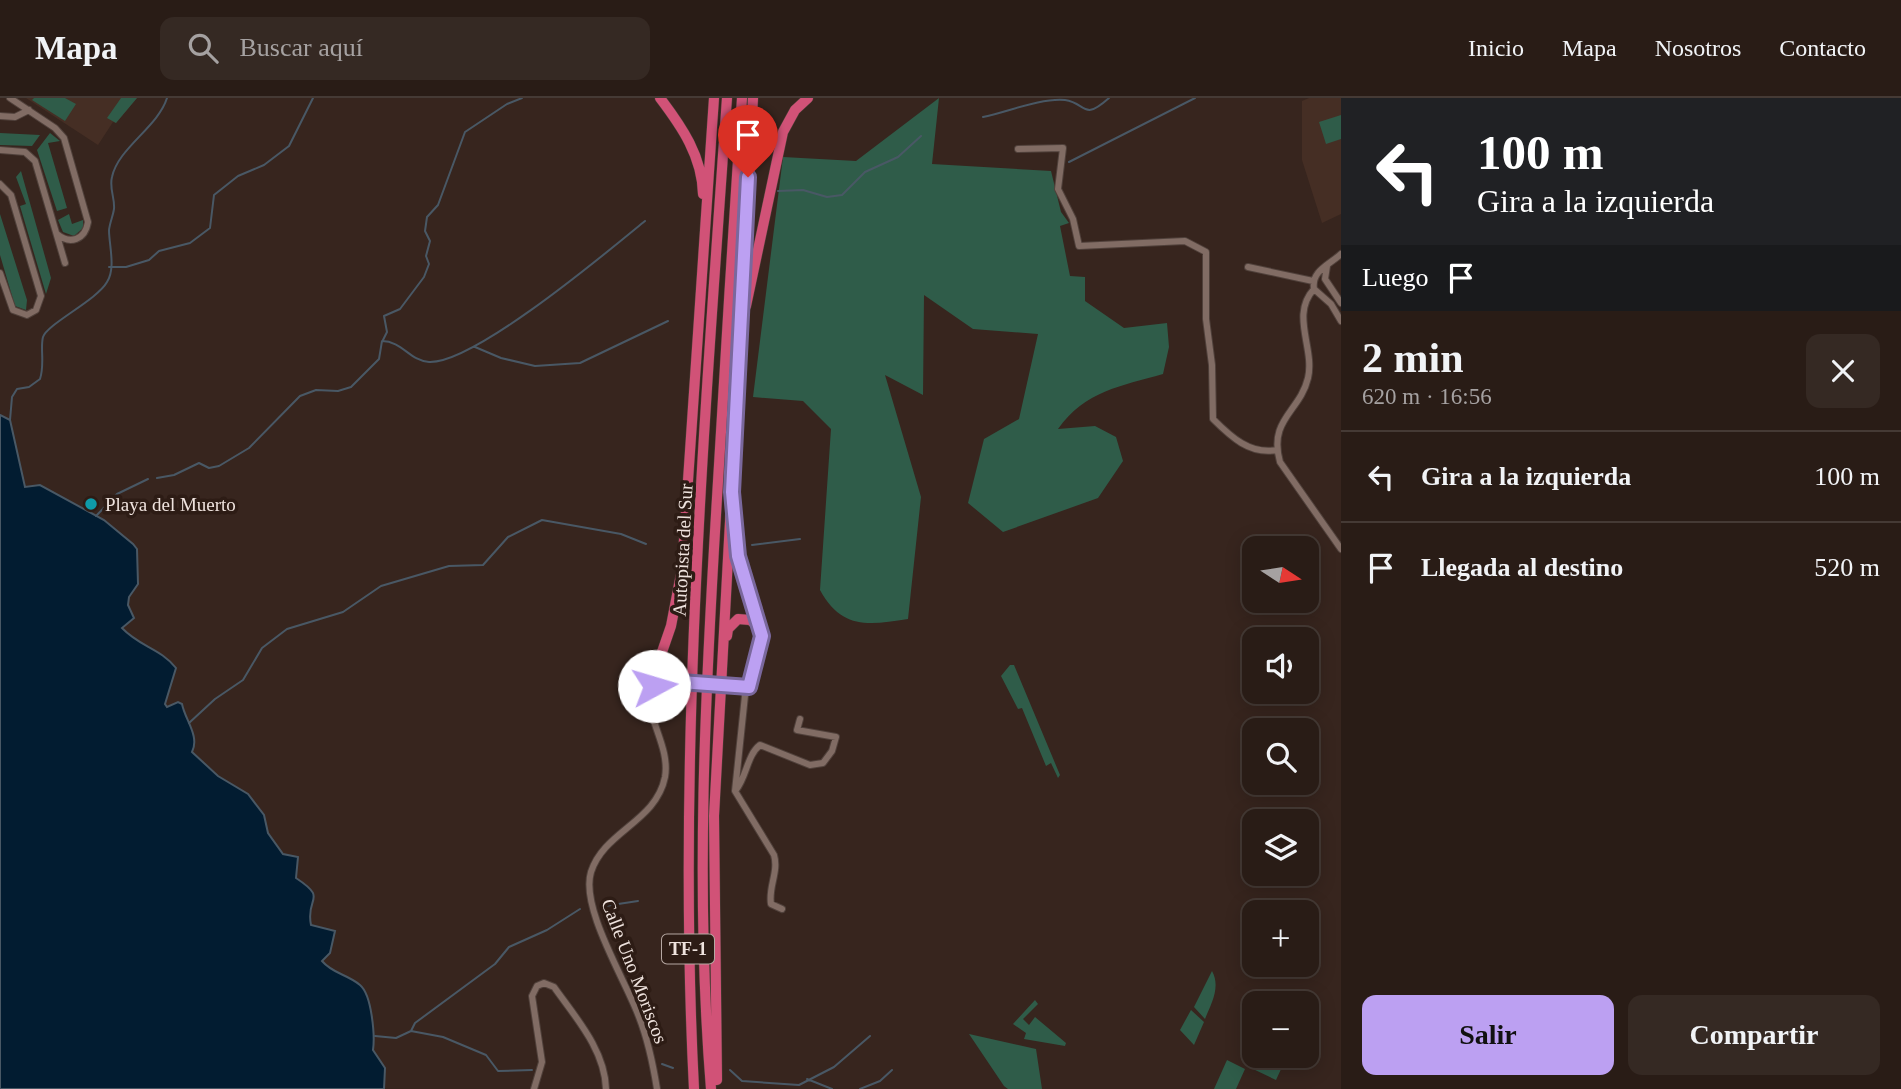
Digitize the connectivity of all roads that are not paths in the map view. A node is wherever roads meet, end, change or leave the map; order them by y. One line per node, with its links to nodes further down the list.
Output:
1 (10, 98): 8 (street)
2 (660, 98): 15 (highway)
3 (714, 98): 15 (highway)
4 (727, 98): 28 (highway, Autopista del Sur / TF-1)
5 (741, 98): 43 (highway, Autopista del Sur / TF-1)
6 (753, 98): 27 (highway)
7 (809, 98): 27 (highway)
8 (29, 110): 9 (street); 13 (street)
9 (0, 116)
10 (1017, 149): 29 (street)
11 (0, 150): 13 (street)
12 (0, 184): 19 (street)
13 (57, 233): 16 (street)
14 (1341, 254): 17 (street)
15 (703, 258): 26 (highway)
16 (65, 263)
17 (1327, 266): 20 (street); 21 (street)
18 (1248, 267): 20 (street)
19 (0, 273)
20 (1314, 279): 21 (street); 22 (street)
21 (1325, 279): 23 (street)
22 (1314, 289): 24 (street); 29 (street)
23 (1340, 298): 24 (street)
24 (1331, 304): 25 (street)
25 (1341, 321)
26 (699, 334): 28 (highway); 34 (highway)
27 (739, 345): 30 (highway)
28 (706, 435): 42 (highway, Autopista del Sur / TF-1)
29 (1277, 450): 31 (street)
30 (732, 492): 32 (highway); 33 (highway)
31 (1341, 549)
32 (761, 629): 33 (highway); 35 (highway)
33 (721, 669): 44 (highway)
34 (654, 686): 35 (street, bridge); 41 (street, Calle Uno Moriscos)
35 (745, 686): 37 (street)
36 (800, 719): 37 (street)
37 (735, 791): 38 (street)
38 (782, 909)
39 (534, 1089): 40 (street)
40 (606, 1089)
41 (657, 1089)
42 (694, 1089)
43 (711, 1089)
44 (717, 1089)

